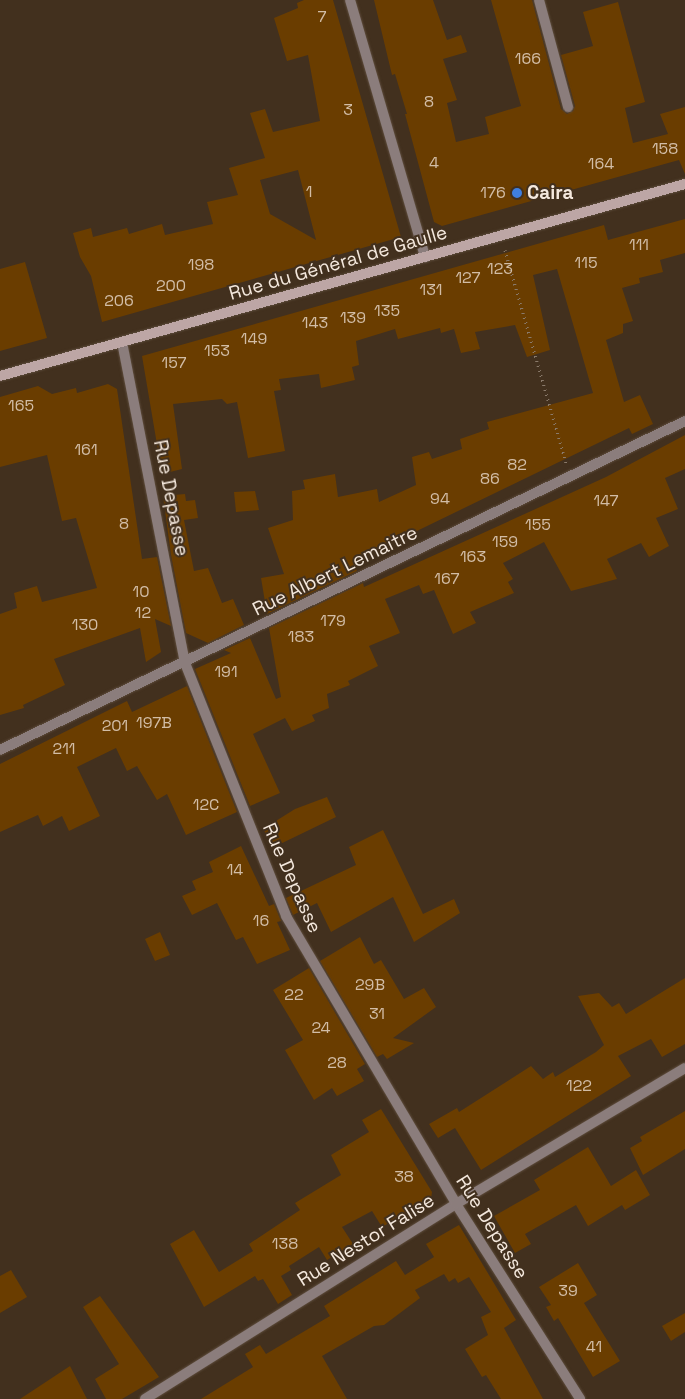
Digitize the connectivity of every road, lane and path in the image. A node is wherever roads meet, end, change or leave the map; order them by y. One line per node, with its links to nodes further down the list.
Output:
1 (350, 0): 6 (street)
2 (539, 0): 3 (street)
3 (568, 107)
4 (685, 184): 5 (main road, Rue du Général de Gaulle)
5 (501, 235): 6 (main road, Rue du Général de Gaulle); 10 (path)
6 (425, 257): 7 (main road, Rue du Général de Gaulle)
7 (122, 342): 8 (main road, Rue du Général de Gaulle); 11 (street, Rue Depasse)
8 (0, 376)
9 (685, 421): 10 (street, Rue Albert Lemaitre)
10 (570, 476): 11 (street, Rue Albert Lemaitre)
11 (185, 663): 12 (street, Rue Albert Lemaitre); 14 (street, Rue Depasse)
12 (0, 750)
13 (685, 1068): 14 (street, Rue Nestor Falise)
14 (456, 1204): 15 (street, Rue Nestor Falise); 16 (street, Rue Depasse)
15 (145, 1399)
16 (580, 1399)

